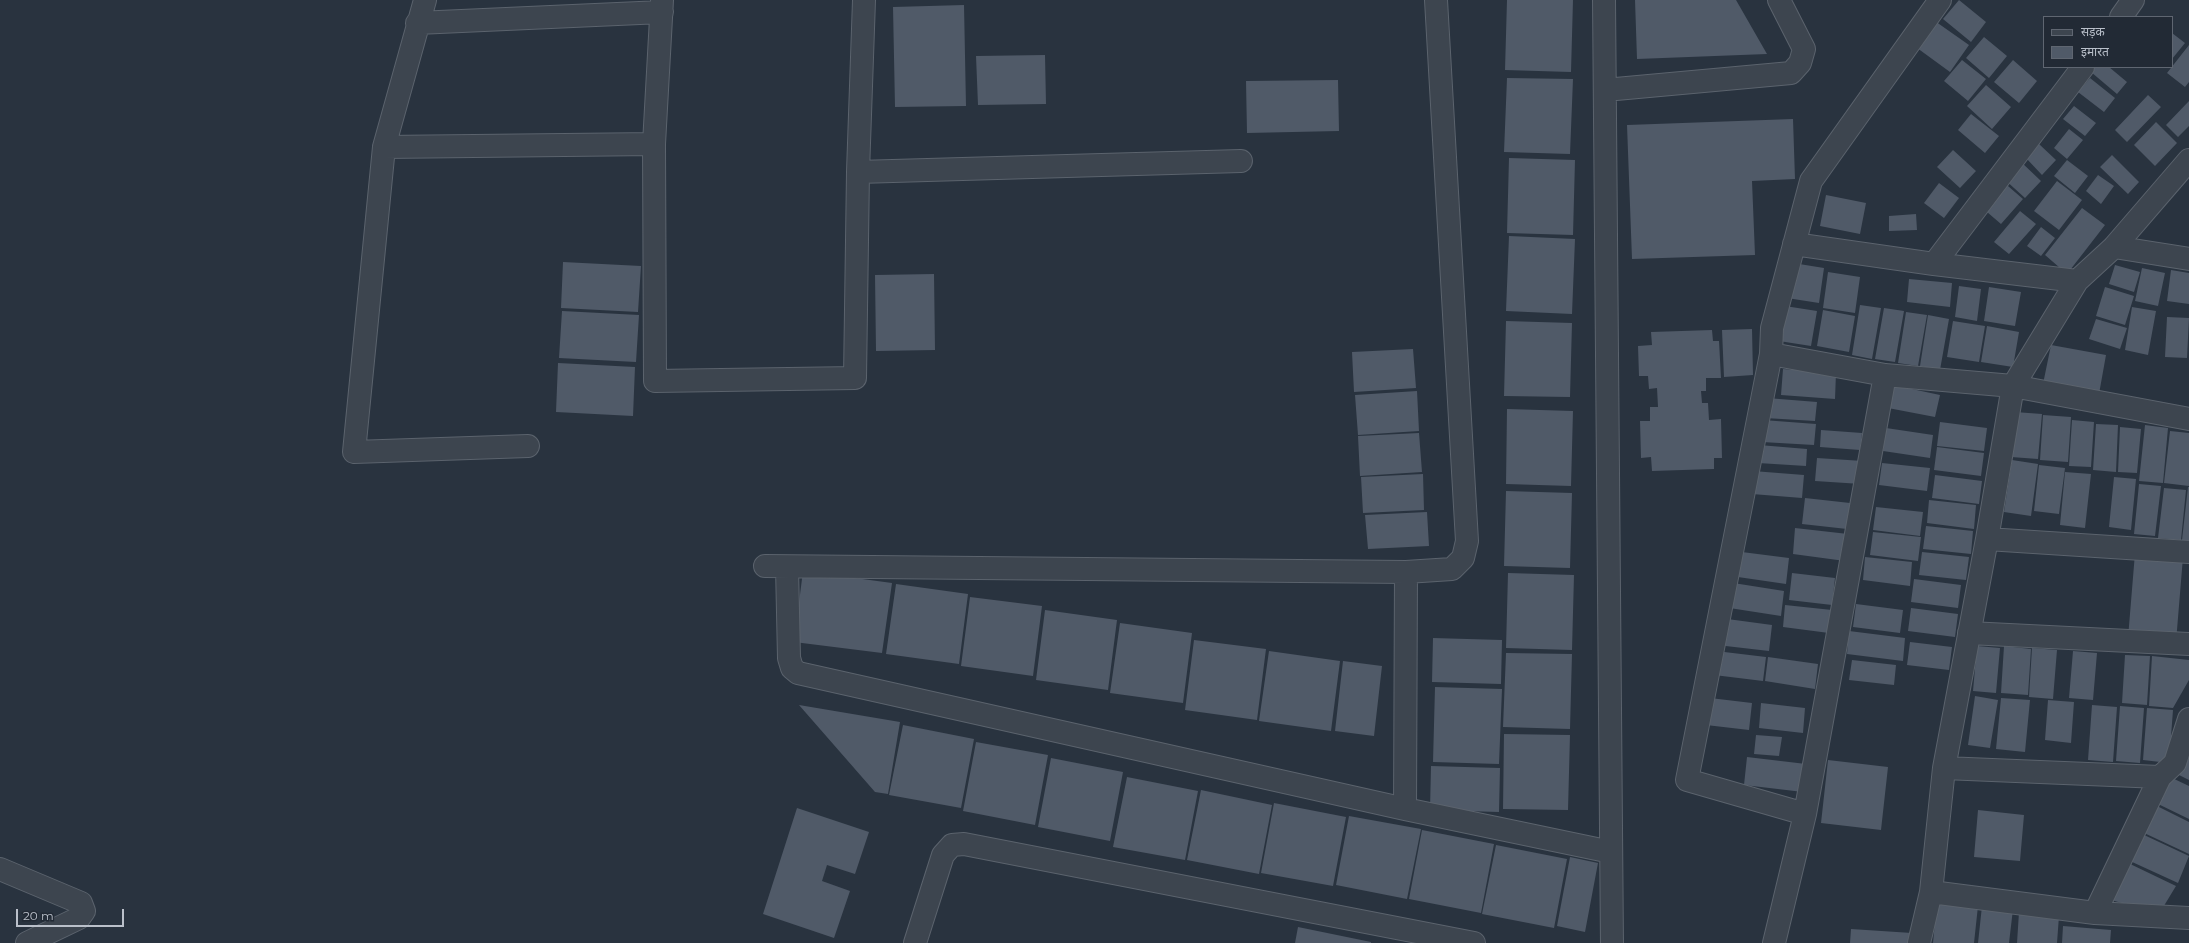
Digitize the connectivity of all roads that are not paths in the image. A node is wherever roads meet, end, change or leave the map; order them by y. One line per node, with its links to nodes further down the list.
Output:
1 (424, 0): 10 (street)
2 (864, 0): 17 (street)
3 (1436, 0): 32 (street)
4 (1604, 0): 12 (street)
5 (1779, 0): 12 (street)
6 (1940, 0): 18 (street)
7 (2133, 0): 9 (street)
8 (662, 6): 10 (street); 13 (street)
9 (2122, 16)
10 (417, 23): 14 (street)
11 (2082, 68): 21 (street)
12 (1605, 90): 40 (street)
13 (654, 144): 14 (street); 17 (street)
14 (384, 147): 27 (street)
15 (2189, 160): 19 (street)
16 (1241, 161): 17 (street)
17 (858, 172)
18 (1794, 244): 21 (street); 23 (street)
19 (2114, 248): 20 (street); 22 (street)
20 (2189, 258)
21 (1934, 264): 22 (street)
22 (2077, 282): 25 (street)
23 (1771, 354): 24 (street); 39 (street)
24 (1885, 375): 25 (street); 39 (street)
25 (2012, 386): 26 (street); 28 (street)
26 (2189, 419)
27 (528, 446)
28 (1987, 539): 29 (street); 33 (street)
29 (2189, 552)
30 (765, 566): 31 (street)
31 (787, 567): 32 (street); 38 (street)
32 (1406, 572): 38 (street)
33 (1969, 633): 34 (street); 36 (street)
34 (2189, 644)
35 (2189, 719): 37 (street)
36 (1944, 768): 37 (street); 42 (street)
37 (2160, 777): 43 (street)
38 (1405, 809): 40 (street)
39 (1805, 814): 49 (street)
40 (1611, 852): 48 (street)
41 (0, 869): 45 (street)
42 (1931, 892): 43 (street); 50 (street)
43 (2094, 913): 44 (street)
44 (2189, 918)
45 (27, 943)
46 (915, 943): 47 (street)
47 (1474, 943)
48 (1612, 943)
49 (1774, 943)
50 (1919, 943)

